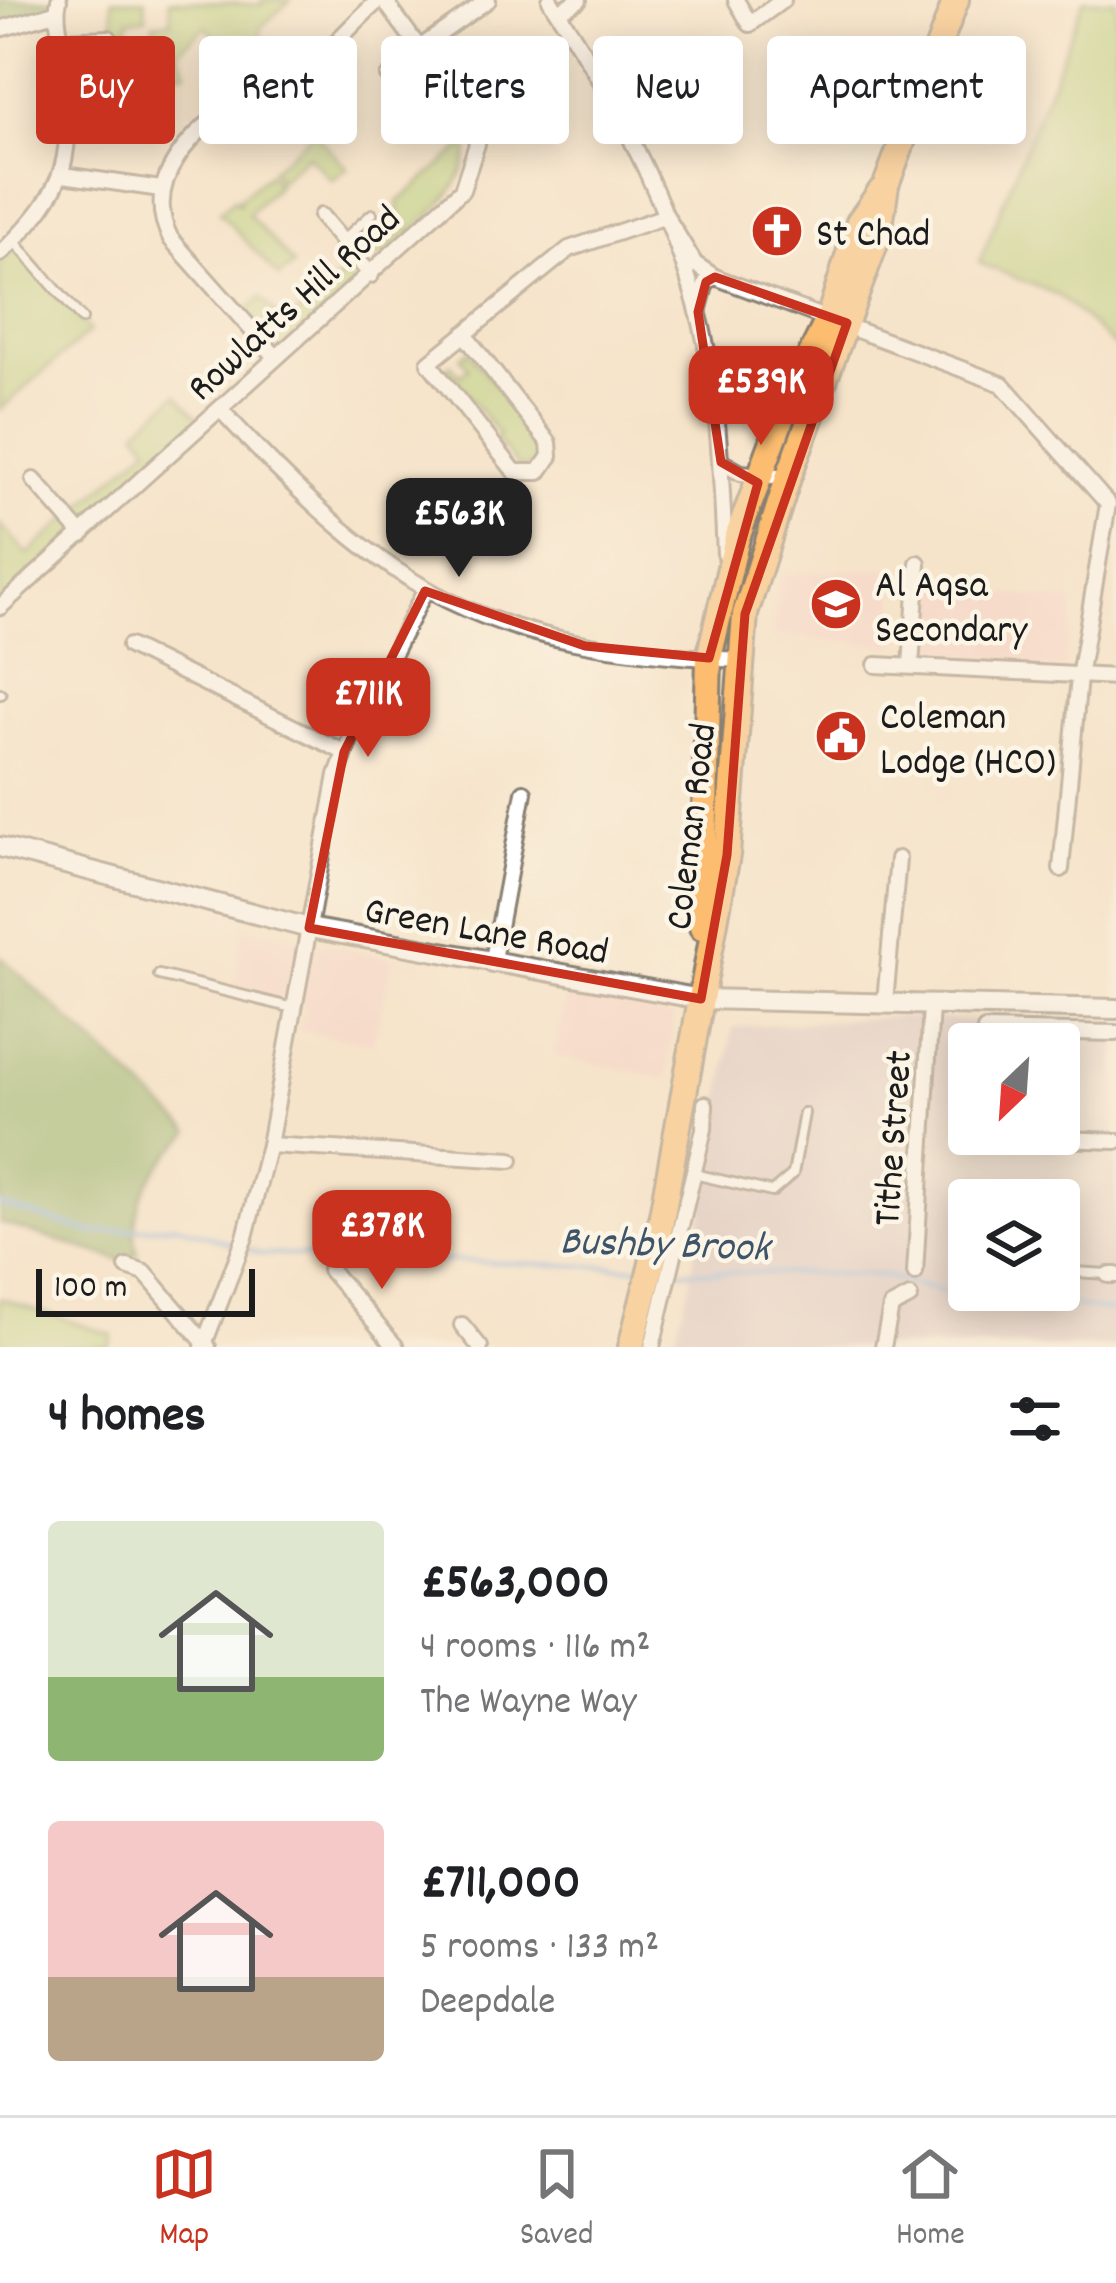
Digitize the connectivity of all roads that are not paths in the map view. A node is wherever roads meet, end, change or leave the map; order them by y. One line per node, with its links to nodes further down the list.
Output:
1 (381, 0): 11 (street, Rowlatts Hill Road); 16 (street)
2 (488, 0): 12 (street)
3 (579, 0): 8 (street)
4 (736, 0): 5 (street)
5 (783, 0)
6 (956, 0): 27 (highway)
7 (57, 6): 9 (street); 10 (street)
8 (554, 6): 19 (street)
9 (0, 29)
10 (62, 36)
11 (412, 36)
12 (437, 36)
13 (63, 144): 15 (street)
14 (477, 144): 23 (street, Rowlatts Hill Road)
15 (63, 175): 16 (street); 20 (street)
16 (160, 189): 29 (street)
17 (373, 214): 21 (lane)
18 (321, 216): 21 (street)
19 (666, 216): 24 (street); 25 (street); 28 (street)
20 (14, 241): 22 (street); 26 (lane)
21 (342, 241): 23 (street)
22 (0, 254)
23 (371, 275): 29 (street, Rowlatts Hill Road)
24 (716, 277): 25 (street); 27 (street)
25 (698, 312): 31 (street)
26 (82, 319)
27 (838, 320): 32 (highway, Coleman Road); 33 (highway, Coleman Road); 35 (street)
28 (464, 334): 28 (street)
29 (276, 357): 30 (street, Rowlatts Hill Road)
30 (220, 410): 36 (street, Rowlatts Hill Road); 39 (street)
31 (721, 462): 32 (street); 38 (street)
32 (761, 473): 33 (street); 38 (highway, Coleman Road)
33 (788, 478): 43 (highway, Coleman Road)
34 (34, 480): 36 (street)
35 (1112, 504): 47 (street)
36 (82, 535): 40 (street, Rowlatts Hill Road)
37 (918, 562): 45 (street)
38 (726, 583): 42 (highway, Coleman Road)
39 (425, 591): 42 (street); 48 (street)
40 (0, 607)
41 (129, 646): 48 (street)
42 (709, 658): 43 (street); 56 (highway, Coleman Road)
43 (741, 660): 56 (highway, Coleman Road)
44 (876, 664): 45 (street)
45 (910, 666): 47 (street)
46 (1116, 676): 47 (street)
47 (1078, 677): 52 (street)
48 (344, 752): 53 (street)
49 (524, 792): 54 (street)
50 (0, 847): 53 (street, Green Lane Road)
51 (898, 859): 57 (street)
52 (1061, 869)
53 (309, 928): 54 (street, Green Lane Road); 59 (street)
54 (492, 965): 56 (street, Green Lane Road)
55 (159, 975): 59 (lane)
56 (700, 999): 57 (street, Green Lane Road); 72 (highway, Coleman Road)
57 (885, 1002): 58 (street, Green Lane Road)
58 (931, 1007): 60 (street, Green Lane Road); 76 (street, Tithe Street)
59 (294, 1008): 69 (street)
60 (1064, 1009): 61 (street, Green Lane Road); 62 (street)
61 (1116, 1010)
62 (1064, 1023)
63 (1080, 1033): 64 (street)
64 (1116, 1034)
65 (705, 1104): 71 (street)
66 (804, 1113): 71 (lane)
67 (1080, 1140): 68 (street)
68 (1116, 1141)
69 (269, 1145): 70 (street); 81 (street)
70 (511, 1160)
71 (694, 1174): 72 (street)
72 (667, 1248): 78 (highway, Coleman Road)
73 (128, 1267): 81 (street)
74 (330, 1270): 82 (street)
75 (1080, 1272): 77 (lane)
76 (915, 1274)
77 (1112, 1275)
78 (658, 1290): 84 (highway, Coleman Road); 85 (street)
79 (910, 1297): 86 (street)
80 (462, 1325): 83 (street)
81 (206, 1346)
82 (396, 1347)
83 (480, 1347)
84 (631, 1347)
85 (652, 1347)
86 (883, 1347)

